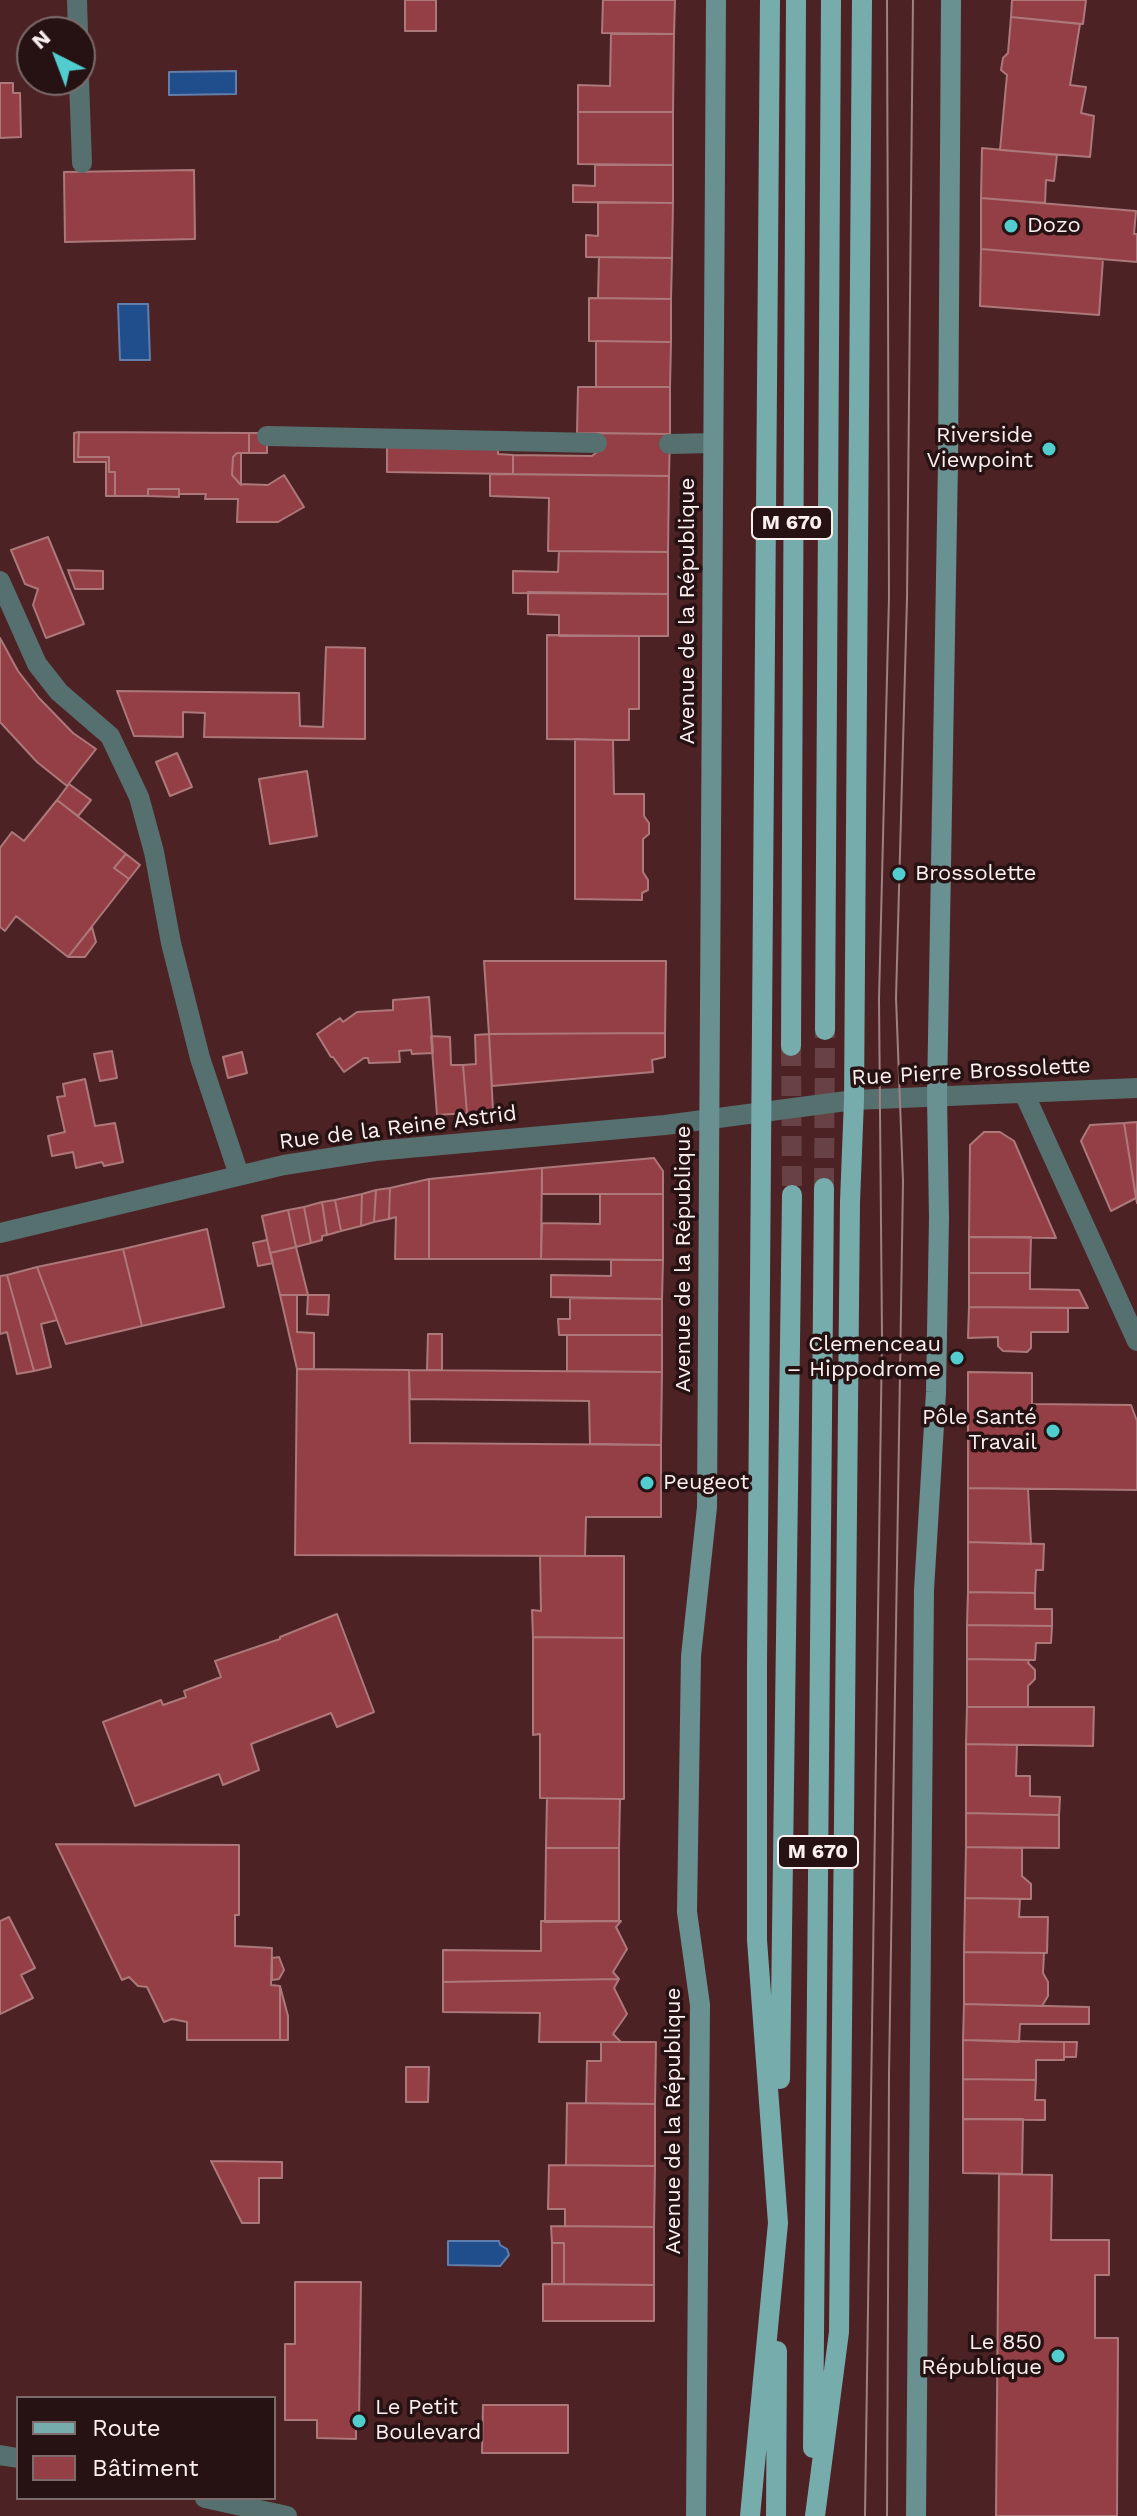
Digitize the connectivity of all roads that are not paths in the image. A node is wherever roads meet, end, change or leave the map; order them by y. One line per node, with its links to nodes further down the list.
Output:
1 (716, 0): 11 (street, Avenue de la République)
2 (770, 0): 21 (main road)
3 (796, 0): 15 (main road, M 670)
4 (831, 0): 14 (main road, M 670)
5 (862, 0): 19 (main road)
6 (951, 0): 18 (street)
7 (80, 96): 8 (street)
8 (82, 163)
9 (267, 436): 10 (street)
10 (597, 443)
11 (713, 443): 12 (street); 22 (street, Avenue de la République)
12 (669, 444)
13 (0, 581): 23 (street)
14 (825, 1030)
15 (791, 1046)
16 (1137, 1088): 17 (street, Rue Pierre Brossolette)
17 (1024, 1093): 18 (street, Rue Pierre Brossolette); 27 (street)
18 (937, 1096): 19 (street, Rue Pierre Brossolette); 35 (street)
19 (854, 1100): 20 (street, Rue Pierre Brossolette); 34 (main road)
20 (808, 1106): 21 (street, Rue de la Reine Astrid)
21 (761, 1112): 22 (street, Rue de la Reine Astrid); 28 (main road)
22 (708, 1120): 23 (street, Rue de la Reine Astrid); 31 (street, Avenue de la République)
23 (239, 1175): 26 (street, Rue de la Reine Astrid)
24 (824, 1188): 34 (main road, M 670)
25 (792, 1195): 28 (main road, M 670)
26 (0, 1233)
27 (1137, 1341)
28 (778, 2223): 32 (main road); 33 (main road, M 670)
29 (214, 2500): 30 (street)
30 (287, 2516)
31 (696, 2516)
32 (750, 2516)
33 (776, 2516)
34 (814, 2516)
35 (916, 2516)

